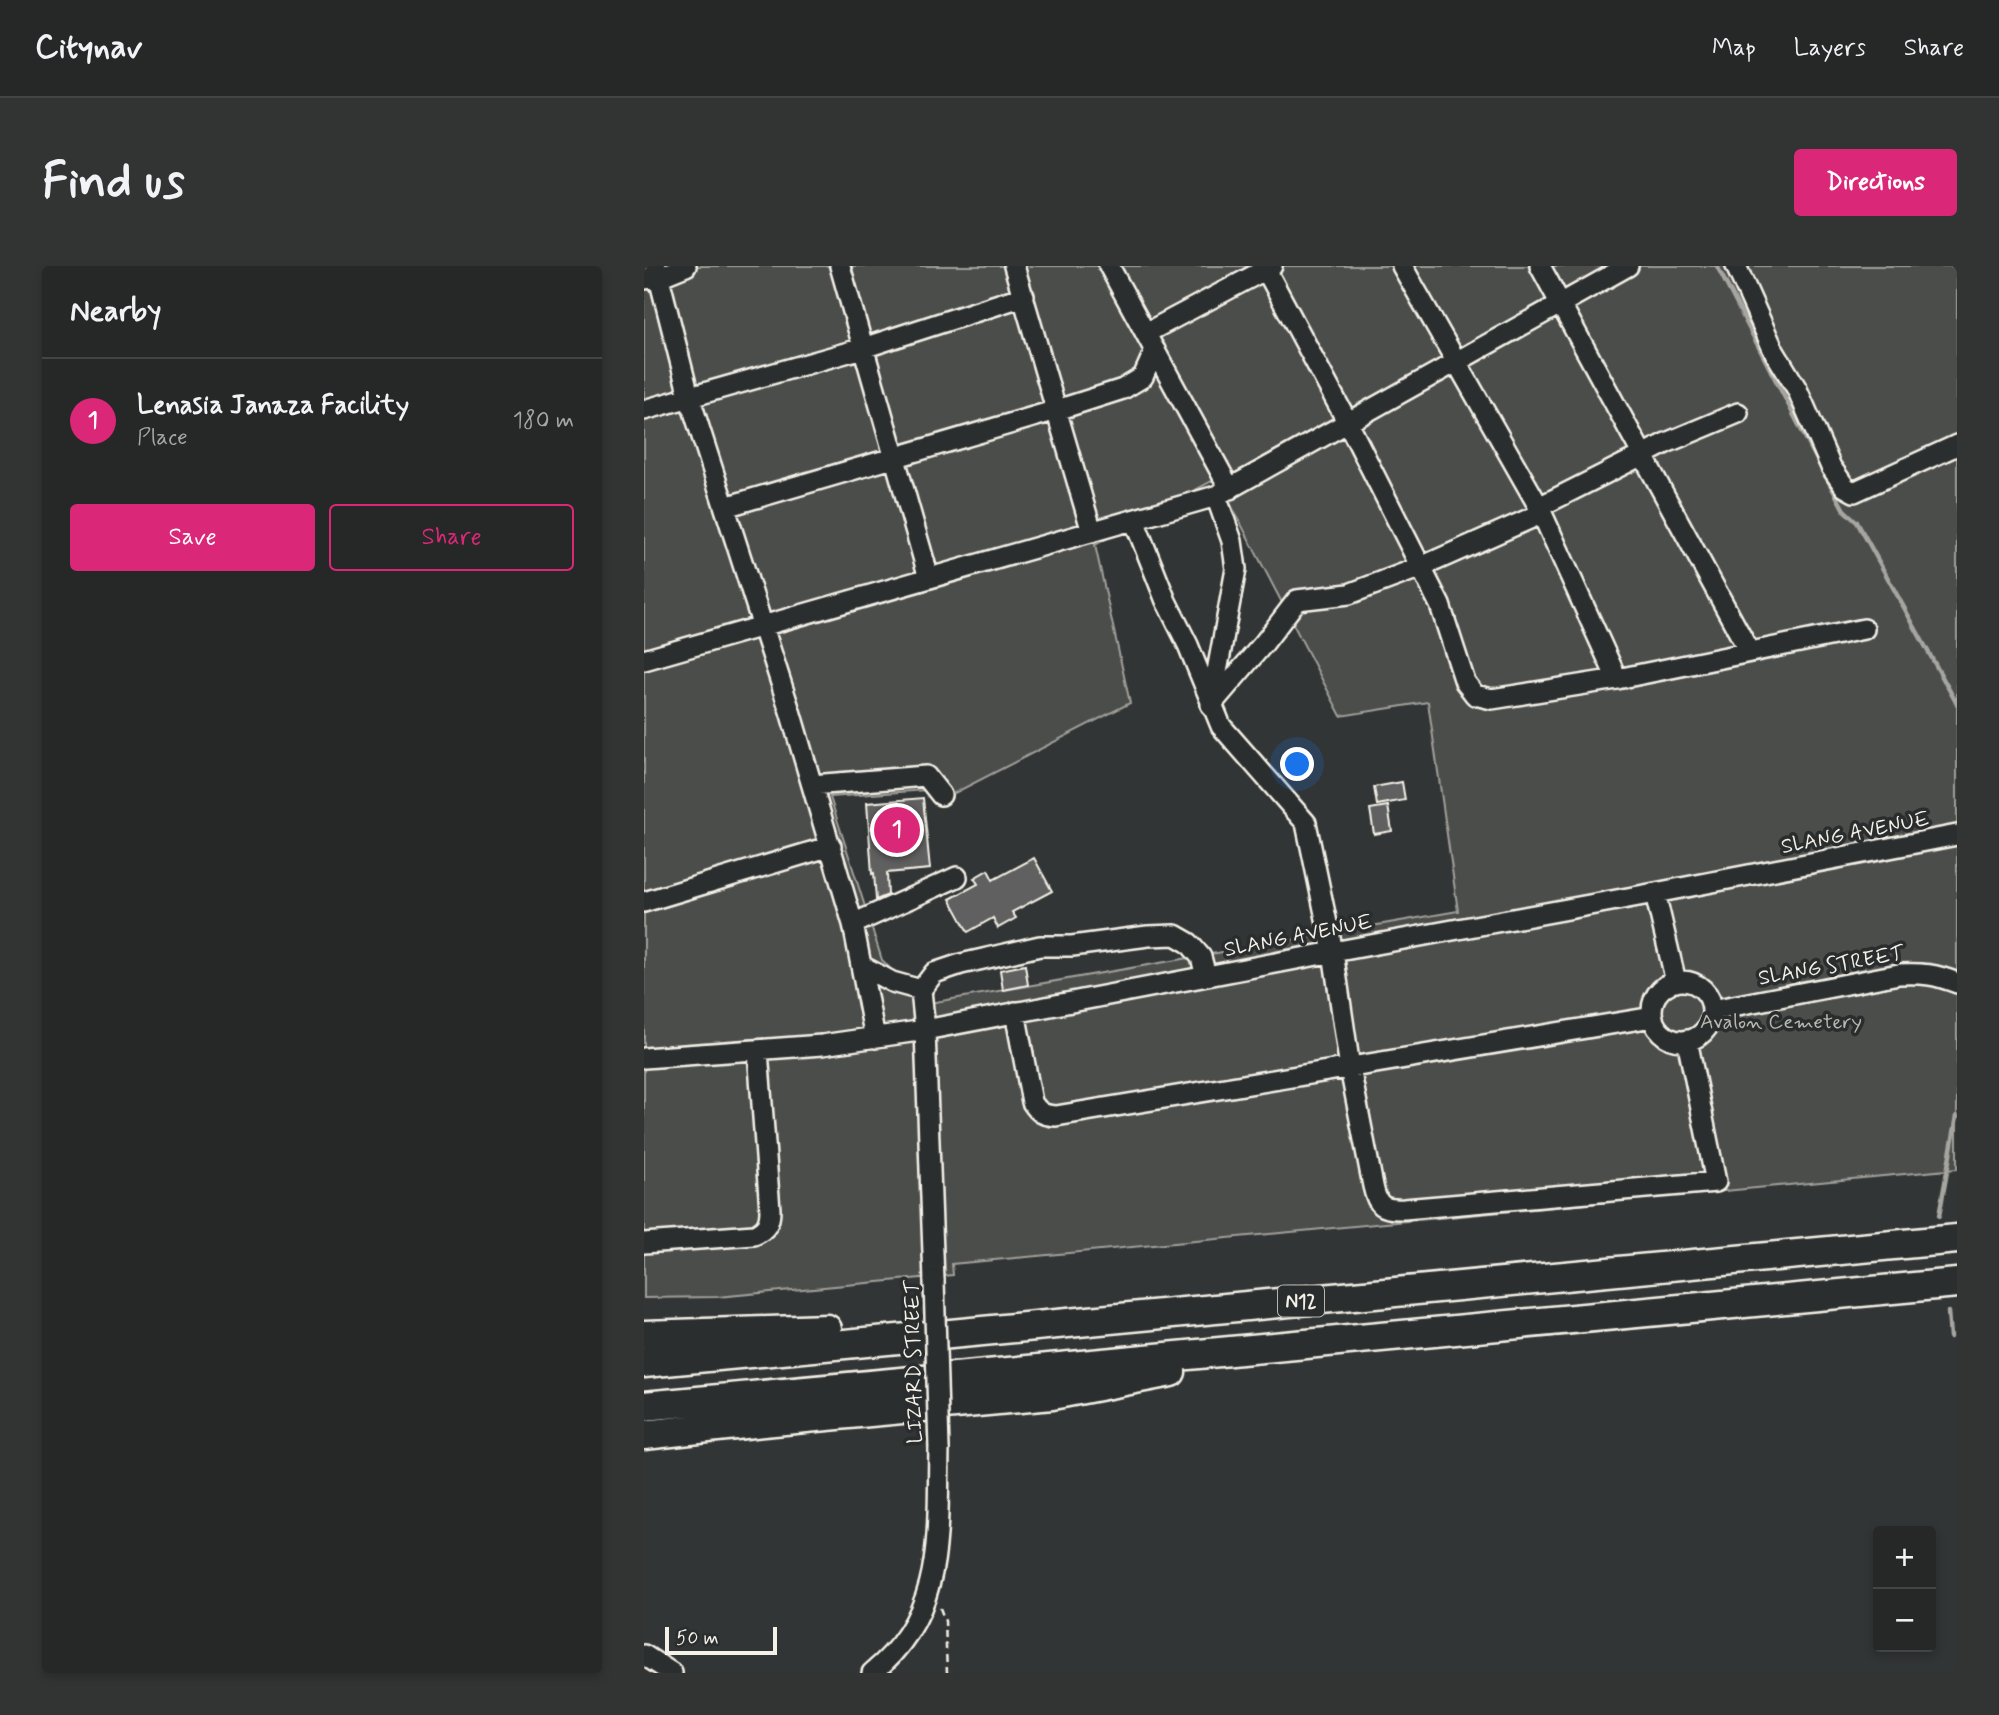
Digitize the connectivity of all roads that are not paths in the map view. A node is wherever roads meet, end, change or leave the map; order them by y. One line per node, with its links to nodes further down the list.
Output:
1 (686, 266): 10 (lane)
2 (840, 266): 14 (lane)
3 (1014, 266): 11 (lane)
4 (1109, 266): 13 (lane)
5 (1402, 266): 15 (lane)
6 (1540, 266): 12 (lane)
7 (1628, 266): 12 (lane)
8 (1736, 266): 21 (lane)
9 (1268, 267): 13 (lane); 20 (lane)
10 (653, 274): 16 (lane)
11 (1024, 296): 14 (lane); 18 (lane)
12 (1561, 304): 15 (lane); 22 (lane)
13 (1150, 342): 18 (lane); 24 (lane)
14 (863, 348): 16 (lane); 23 (lane)
15 (1458, 362): 20 (lane); 26 (lane)
16 (689, 396): 17 (lane); 25 (lane)
17 (644, 410)
18 (1057, 411): 23 (lane); 28 (lane)
19 (1738, 414): 22 (lane)
20 (1348, 423): 24 (lane); 29 (lane)
21 (1957, 445)
22 (1642, 454): 26 (lane); 33 (lane)
23 (894, 457): 25 (lane); 30 (lane)
24 (1223, 493): 27 (lane); 36 (lane)
25 (725, 507): 31 (lane)
26 (1539, 507): 29 (lane); 35 (lane)
27 (1133, 520): 28 (lane); 36 (lane)
28 (1092, 532): 30 (lane)
29 (1421, 568): 35 (lane); 36 (lane)
30 (929, 578): 31 (lane)
31 (762, 626): 34 (lane); 37 (lane)
32 (1864, 629): 33 (lane)
33 (1749, 651): 35 (lane)
34 (644, 660)
35 (1617, 679)
36 (1211, 705): 45 (lane)
37 (812, 785): 38 (lane); 40 (lane)
38 (941, 795)
39 (1957, 835): 42 (lane, SLANG AVENUE)
40 (831, 846): 43 (lane); 44 (lane)
41 (957, 877): 44 (lane)
42 (1655, 894): 45 (lane, SLANG AVENUE); 48 (lane)
43 (644, 902)
44 (853, 924): 46 (lane)
45 (1333, 952): 47 (lane, SLANG AVENUE); 59 (lane)
46 (862, 966): 50 (lane); 55 (lane)
47 (1206, 976): 50 (lane); 52 (lane, SLANG AVENUE)
48 (1676, 982): 51 (lane); 53 (lane)
49 (1957, 982): 51 (lane, SLANG STREET)
50 (921, 990): 54 (lane, LIZARD STREET)
51 (1712, 1010): 56 (lane)
52 (1015, 1012): 54 (lane, SLANG AVENUE); 59 (lane)
53 (1653, 1017): 56 (lane); 59 (lane)
54 (925, 1030): 55 (lane, SLANG AVENUE); 72 (lane, LIZARD STREET, bridge)
55 (875, 1038): 57 (lane, SLANG AVENUE)
56 (1687, 1040): 59 (lane)
57 (758, 1051): 58 (lane, SLANG AVENUE); 61 (lane)
58 (644, 1058)
59 (1350, 1068)
60 (1957, 1239): 63 (highway, N12)
61 (644, 1243)
62 (1957, 1283): 65 (highway, N12)
63 (1037, 1326): 64 (highway); 66 (highway, N12)
64 (644, 1335)
65 (1332, 1341): 67 (highway, N12); 68 (highway)
66 (644, 1363)
67 (644, 1406)
68 (644, 1435)
69 (644, 1656): 71 (lane)
70 (644, 1663): 71 (lane)
71 (669, 1673)
72 (872, 1673)

